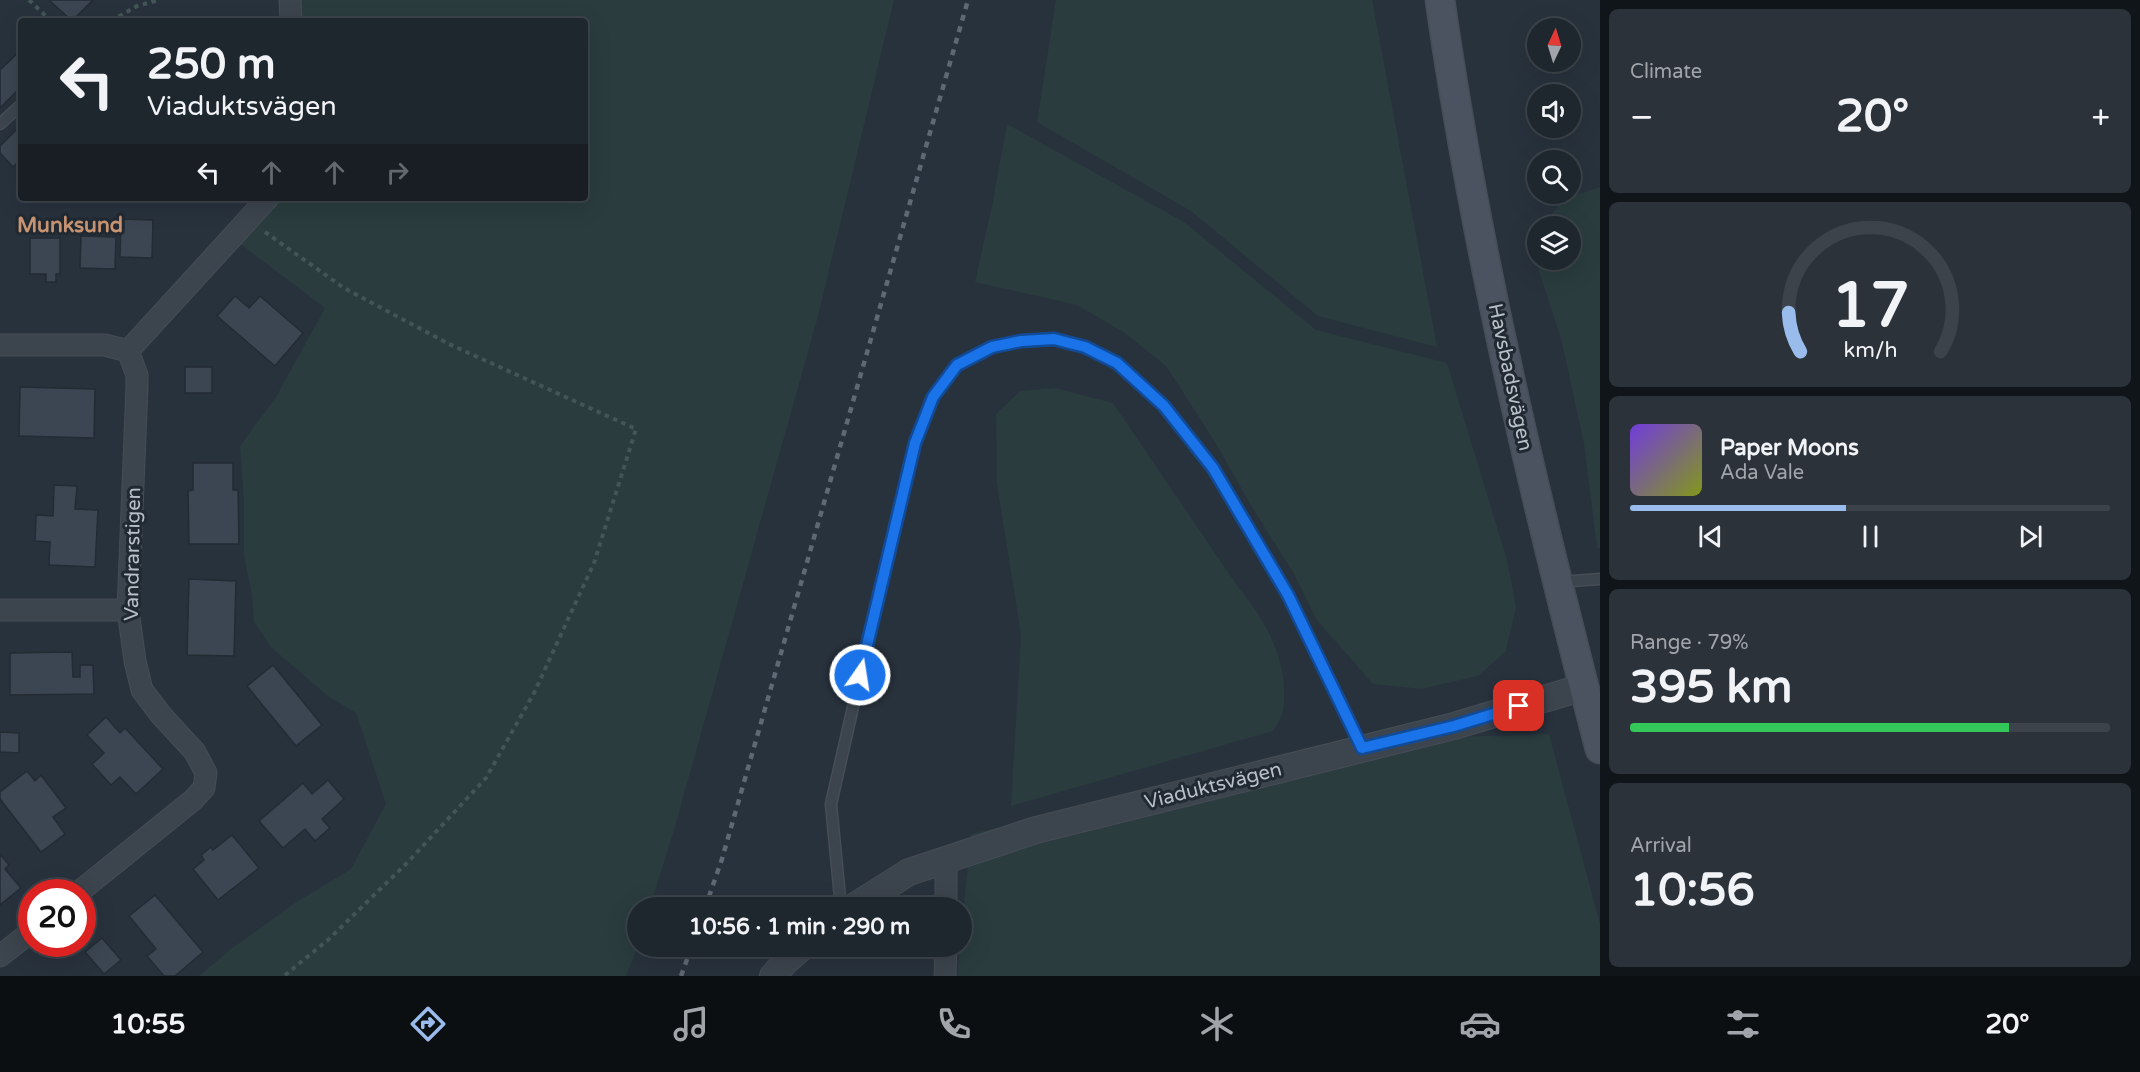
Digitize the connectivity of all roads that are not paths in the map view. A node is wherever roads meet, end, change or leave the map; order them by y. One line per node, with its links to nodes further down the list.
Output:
1 (290, 0): 3 (street)
2 (1440, 0): 10 (main road, Havsbadsvägen)
3 (291, 18)
4 (18, 108): 5 (lane)
5 (0, 124)
6 (265, 201): 8 (street)
7 (0, 345): 8 (street)
8 (128, 351): 12 (street, Vandrarstigen)
9 (1600, 579): 10 (lane)
10 (1557, 582): 13 (main road, Havsbadsvägen)
11 (0, 610): 12 (street)
12 (128, 610): 17 (street, Vandrarstigen)
13 (1584, 687): 14 (street, Viaduktsvägen); 15 (main road, Havsbadsvägen)
14 (1362, 748): 16 (street, Viaduktsvägen); 18 (lane)
15 (1600, 749)
16 (946, 860): 19 (street, Viaduktsvägen); 20 (street)
17 (95, 879)
18 (840, 897)
19 (869, 897)
20 (946, 897)
21 (18, 942): 22 (street)
22 (0, 957)
23 (791, 957): 25 (street)
24 (946, 957): 26 (street)
25 (773, 976)
26 (945, 976)

